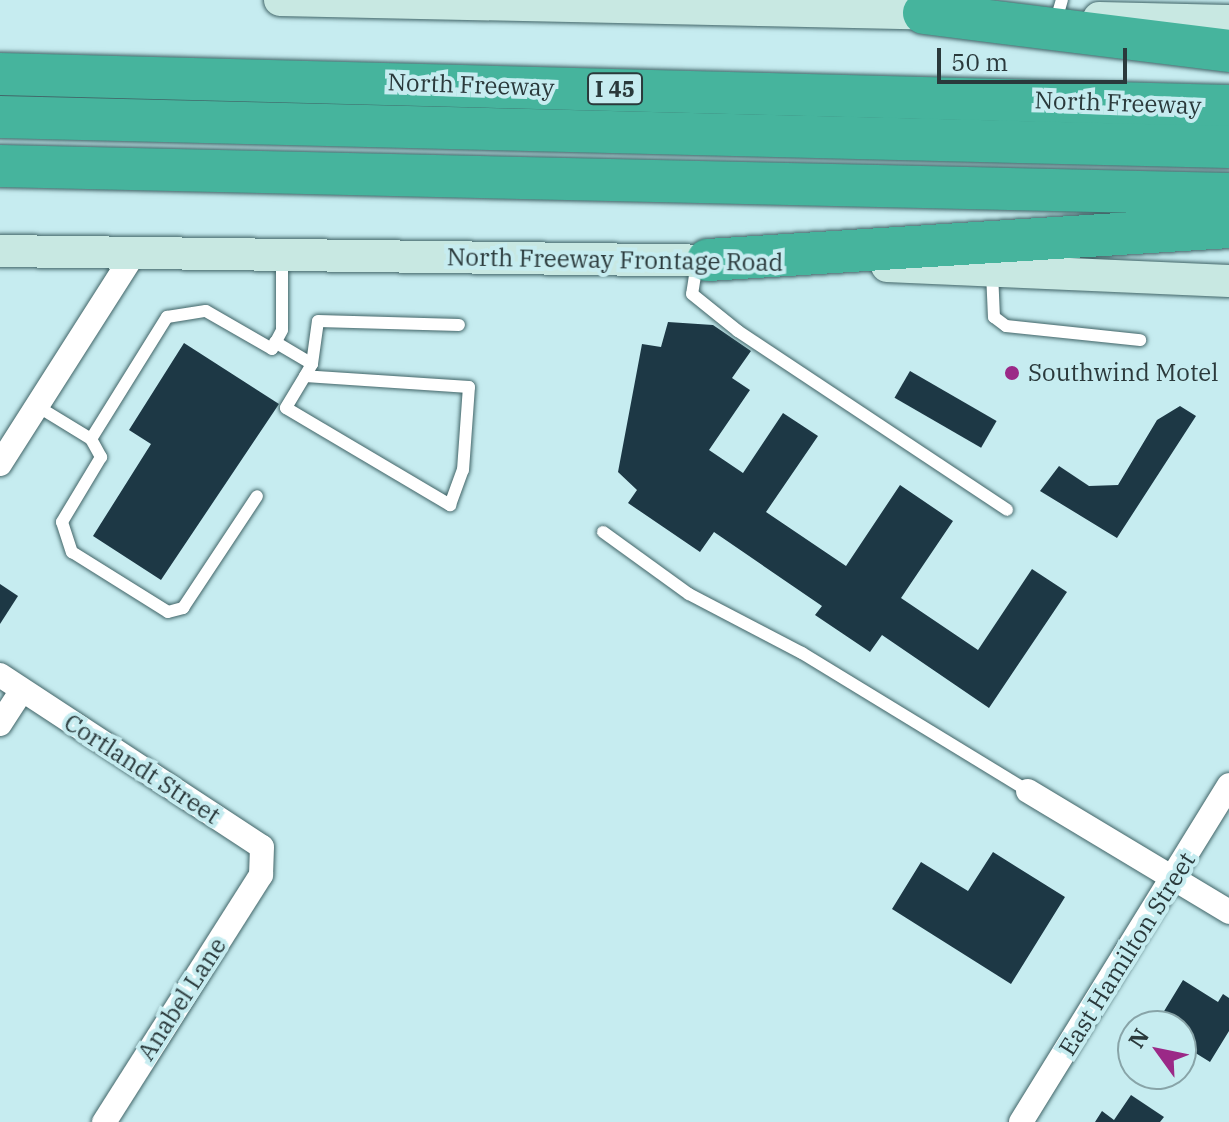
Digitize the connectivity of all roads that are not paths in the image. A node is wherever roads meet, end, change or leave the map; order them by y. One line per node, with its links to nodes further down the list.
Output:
1 (280, 0): 2 (main road)
2 (288, 0): 3 (main road)
3 (383, 1): 4 (main road)
4 (725, 5): 5 (main road)
5 (925, 7): 6 (main road); 7 (highway)
6 (1059, 8): 7 (main road)
7 (1222, 23)
8 (0, 74): 9 (highway, North Freeway / I 45)
9 (1229, 106)
10 (0, 117): 11 (highway, North Freeway / I 45)
11 (1229, 147)
12 (0, 166): 13 (highway)
13 (1229, 194)
14 (1229, 227): 18 (highway)
15 (0, 251): 16 (main road, North Freeway Frontage Road)
16 (134, 254): 17 (main road, North Freeway Frontage Road); 25 (street)
17 (282, 256): 18 (main road, North Freeway Frontage Road); 23 (lane)
18 (703, 260): 19 (main road, North Freeway Frontage Road); 29 (lane)
19 (991, 269): 20 (main road, North Freeway Frontage Road); 22 (lane)
20 (1228, 282)
21 (459, 325): 24 (lane)
22 (1140, 340)
23 (275, 342): 24 (lane); 26 (lane)
24 (309, 370): 24 (lane)
25 (37, 406): 26 (lane); 27 (street)
26 (91, 439): 28 (lane)
27 (0, 464)
28 (257, 496)
29 (1007, 510)
30 (603, 532): 35 (lane)
31 (0, 675): 32 (street, Cortlandt Street)
32 (22, 690): 33 (street); 36 (street, Cortlandt Street)
33 (0, 724)
34 (1229, 785): 37 (street, East Hamilton Street)
35 (1028, 791): 37 (street)
36 (261, 875): 39 (street, Anabel Lane)
37 (1175, 878): 38 (street); 40 (street, East Hamilton Street)
38 (1229, 912)
39 (105, 1121)
40 (1021, 1122)

